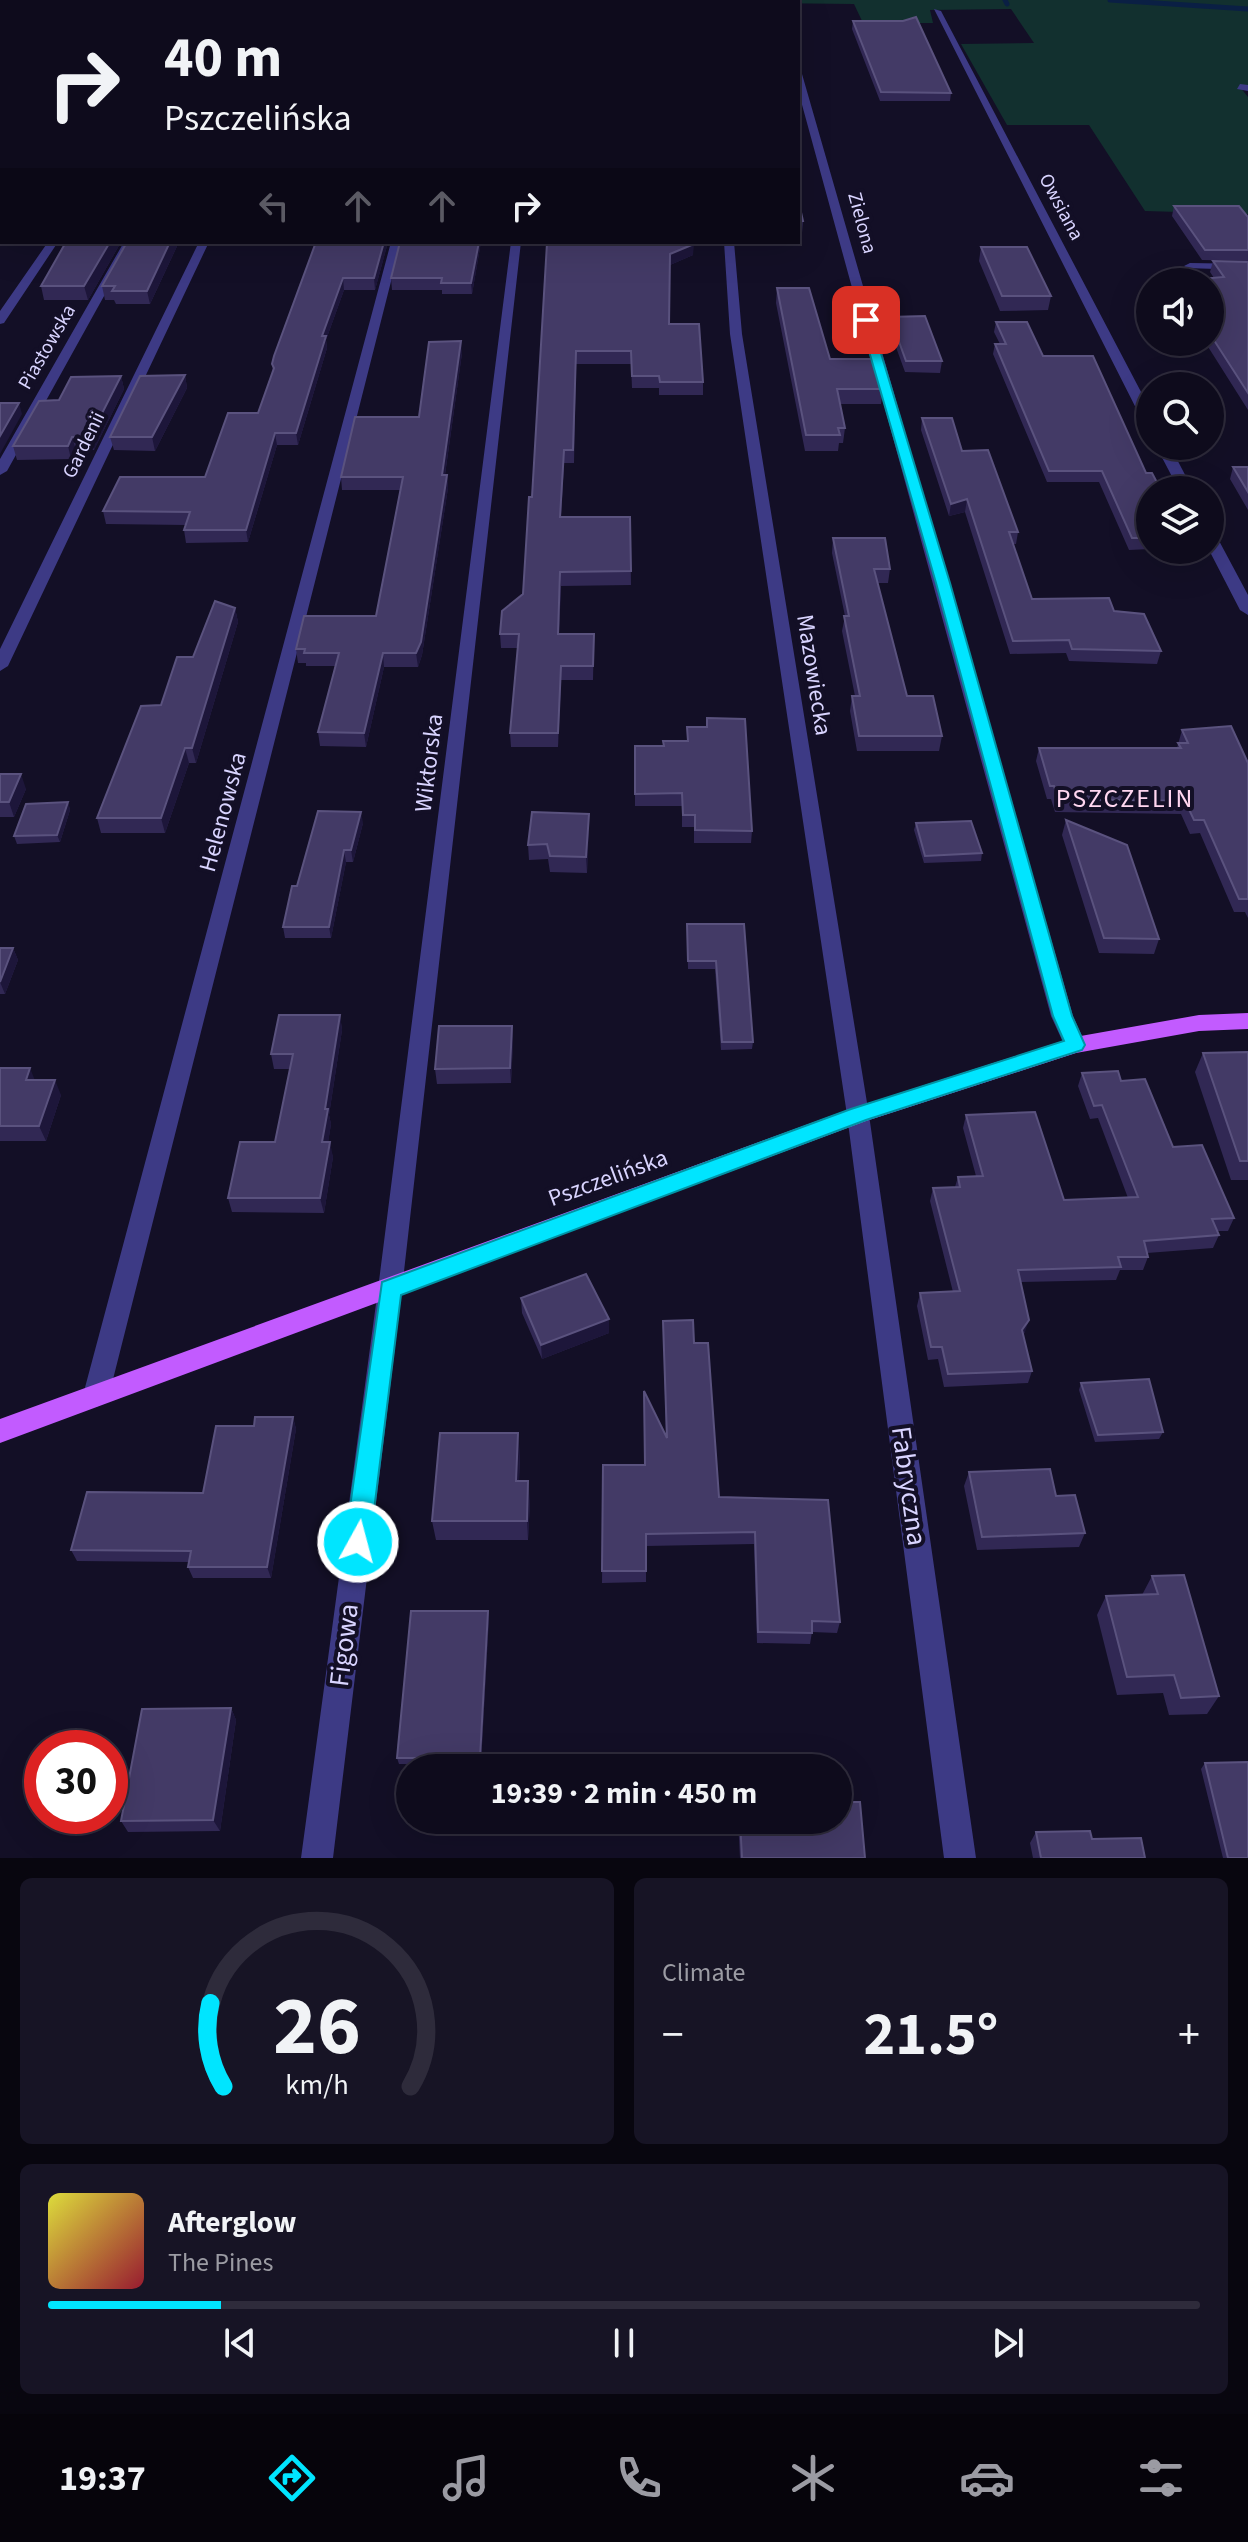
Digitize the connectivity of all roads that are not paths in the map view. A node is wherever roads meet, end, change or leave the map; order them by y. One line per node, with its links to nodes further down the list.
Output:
1 (937, 11): 12 (street, Owsiana)
2 (802, 103): 18 (street, Zielona)
3 (52, 244): 11 (street)
4 (128, 244): 13 (street, Piastowska)
5 (203, 244): 16 (street, Gardenii)
6 (395, 244): 21 (street, Helenowska)
7 (516, 244): 20 (street, Wiktorska)
8 (729, 244): 19 (street, Mazowiecka)
9 (1190, 266): 10 (street)
10 (1248, 267)
11 (0, 320)
12 (1136, 395)
13 (0, 471)
14 (1224, 564): 15 (street)
15 (1248, 610)
16 (0, 666)
17 (1248, 1021): 18 (main road, Pszczelińska)
18 (1075, 1045): 19 (main road, Pszczelińska)
19 (858, 1115): 20 (main road, Pszczelińska); 24 (street, Fabryczna)
20 (390, 1289): 21 (main road, Pszczelińska); 23 (street, Figowa)
21 (96, 1395): 22 (main road, Pszczelińska)
22 (0, 1431)
23 (317, 1858)
24 (960, 1858)

